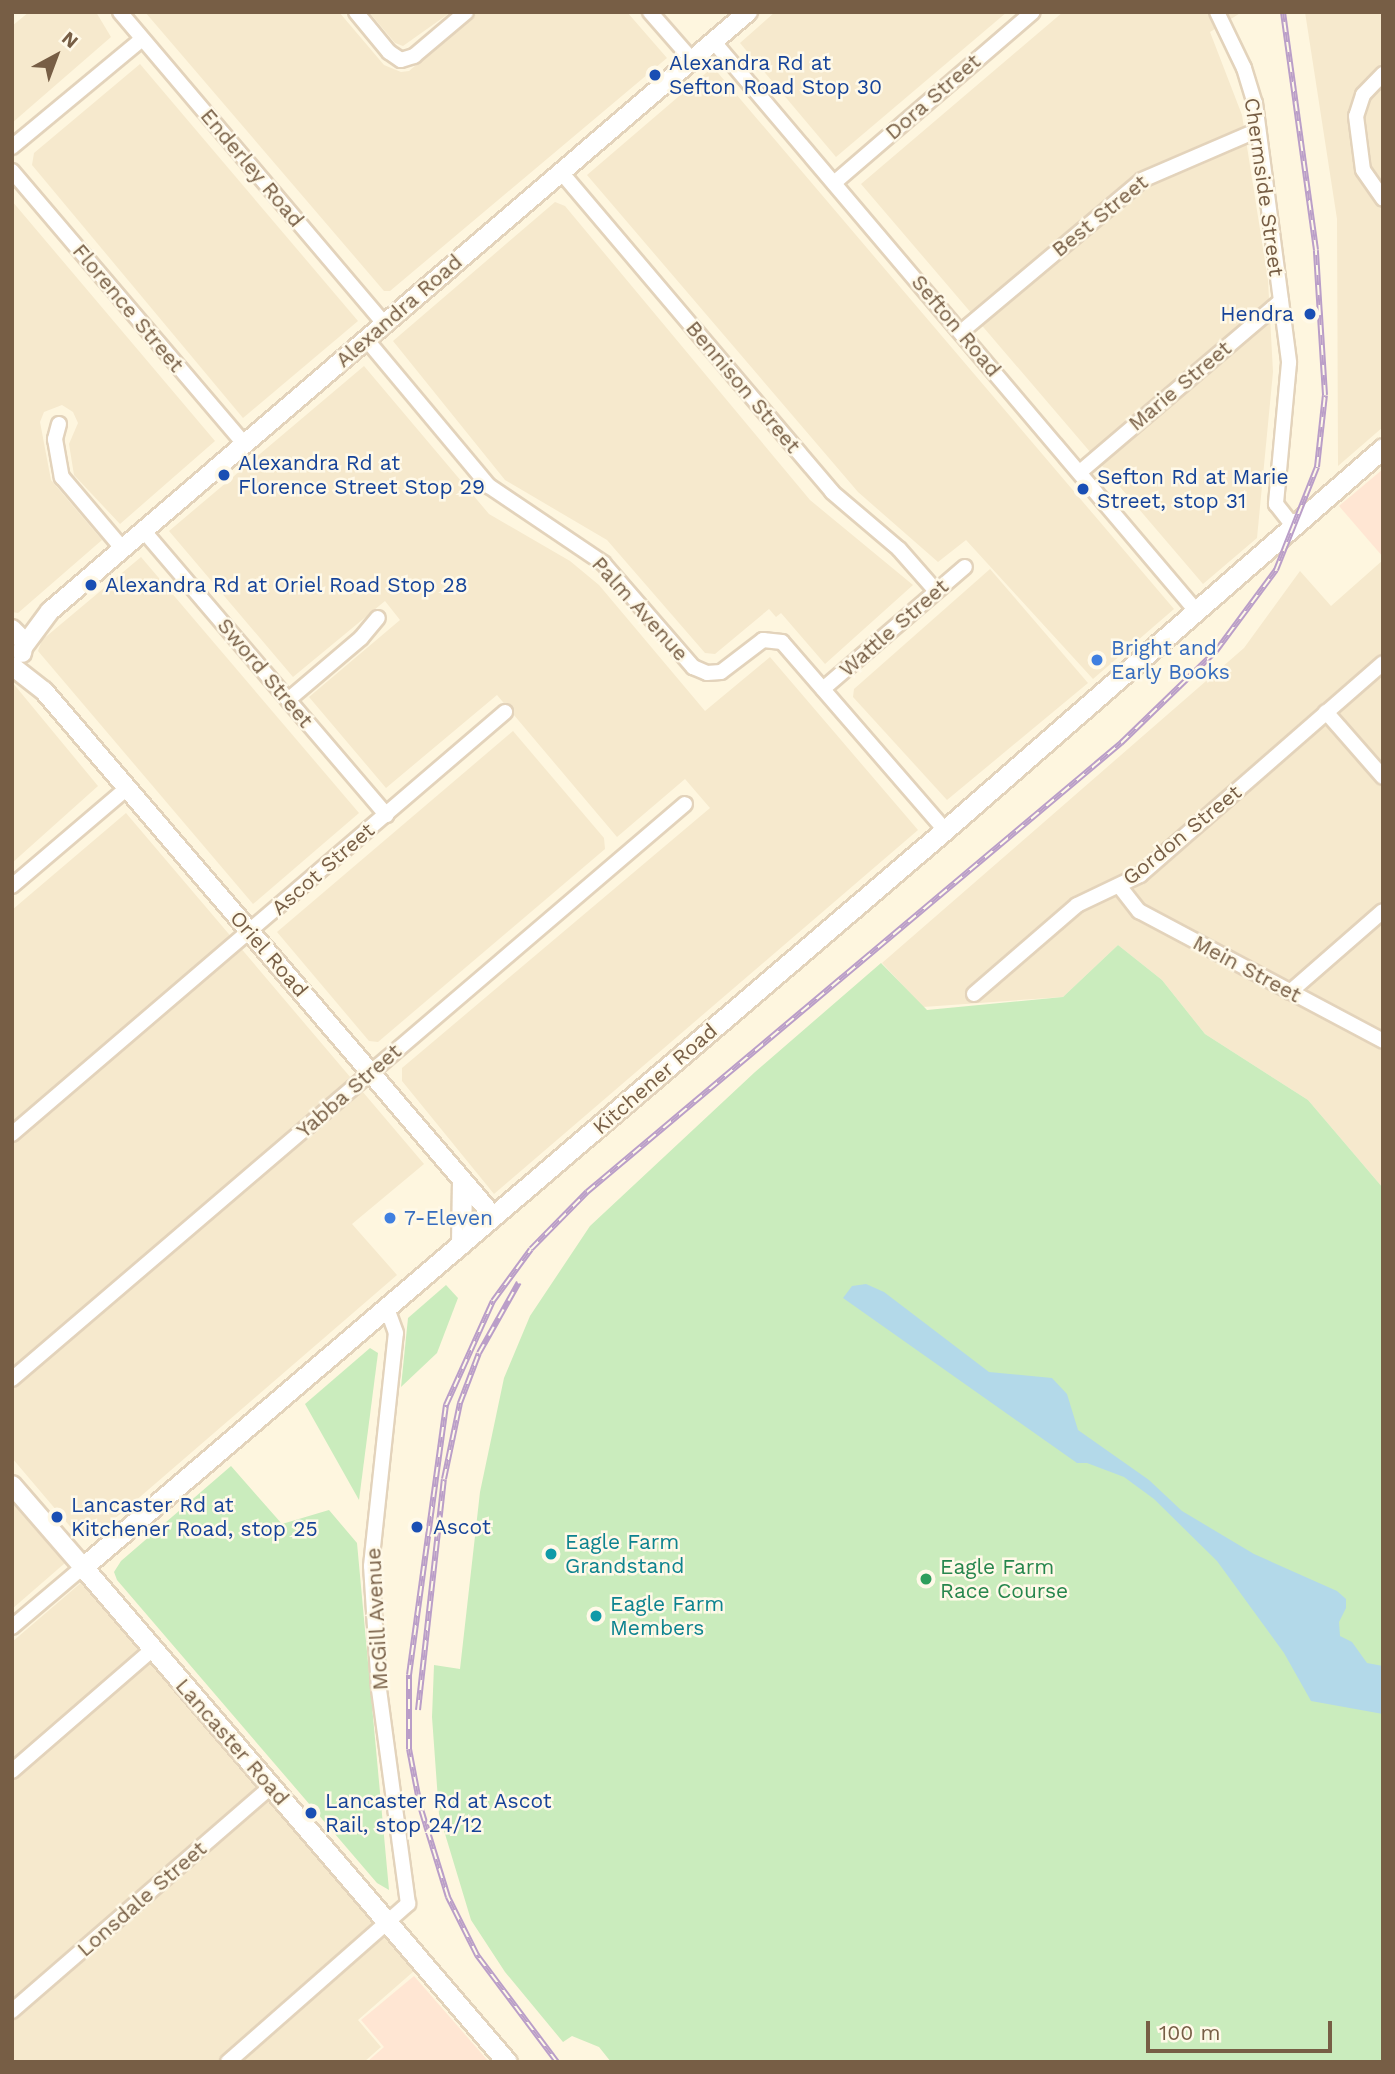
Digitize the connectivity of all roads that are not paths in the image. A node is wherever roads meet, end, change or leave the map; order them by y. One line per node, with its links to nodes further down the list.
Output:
1 (120, 12): 8 (street, Enderley Road)
2 (356, 12): 3 (street)
3 (466, 12)
4 (650, 12): 10 (street)
5 (748, 12): 9 (street, Alexandra Road)
6 (1033, 12): 16 (street, Dora Street)
7 (1217, 12): 12 (street, Chermside Street)
8 (142, 38): 13 (street); 19 (street, Enderley Road)
9 (714, 42): 10 (street, Alexandra Road); 16 (street, Sefton Road)
10 (692, 60): 15 (street, Alexandra Road)
11 (1383, 74): 17 (street)
12 (1258, 130): 18 (street, Chermside Street); 20 (street, Best Street)
13 (12, 146)
14 (12, 171): 23 (street, Florence Street)
15 (561, 172): 19 (street, Alexandra Road); 32 (street, Bennison Street)
16 (834, 183): 20 (street, Sefton Road)
17 (1383, 199)
18 (1281, 301): 26 (street, Marie Street); 28 (street, Chermside Street)
19 (384, 323): 21 (street, Alexandra Road)
20 (961, 332): 26 (street, Sefton Road)
21 (366, 339): 23 (street, Alexandra Road); 39 (street, Palm Avenue)
22 (59, 425): 30 (street)
23 (244, 444): 29 (street, Alexandra Road)
24 (1383, 449): 27 (main road)
25 (1383, 460): 27 (main road)
26 (1080, 472): 34 (street, Sefton Road)
27 (1342, 488): 28 (main road, Kitchener Road)
28 (1295, 528): 34 (main road, Kitchener Road)
29 (144, 530): 30 (street, Alexandra Road); 40 (street, Sword Street)
30 (122, 548): 33 (street, Alexandra Road)
31 (965, 567): 32 (street, Wattle Street)
32 (936, 591): 39 (street, Wattle Street)
33 (50, 611): 36 (street, Alexandra Road); 37 (street, Alexandra Road)
34 (1197, 612): 47 (main road, Kitchener Road)
35 (378, 618): 40 (street)
36 (13, 629): 37 (street, Oriel Road)
37 (18, 656): 44 (street, Oriel Road)
38 (1383, 663): 42 (street, Gordon Street)
39 (823, 689): 47 (street, Palm Avenue)
40 (288, 700): 46 (street, Sword Street)
41 (505, 712): 46 (street, Ascot Street)
42 (1326, 712): 43 (street); 49 (street, Gordon Street)
43 (1383, 777)
44 (127, 788): 48 (street); 51 (street, Oriel Road)
45 (685, 804): 55 (street, Yabba Street)
46 (386, 815): 51 (street, Ascot Street)
47 (945, 830): 58 (main road, Kitchener Road)
48 (12, 886)
49 (1120, 887): 52 (street, Mein Street); 53 (street, Gordon Street)
50 (1383, 911): 52 (street)
51 (250, 931): 55 (street, Oriel Road); 56 (street, Ascot Street)
52 (1290, 992): 54 (street, Mein Street)
53 (974, 994)
54 (1383, 1041)
55 (371, 1072): 57 (street, Oriel Road); 61 (street, Yabba Street)
56 (12, 1134)
57 (462, 1182): 58 (street, Oriel Road); 59 (main road)
58 (494, 1217): 59 (main road, Kitchener Road)
59 (461, 1244): 60 (main road, Kitchener Road)
60 (387, 1308): 63 (main road, Kitchener Road); 68 (street, McGill Avenue)
61 (12, 1379)
62 (12, 1485): 63 (street, Lancaster Road)
63 (83, 1567): 64 (street, Kitchener Road); 65 (main road, Lancaster Road)
64 (12, 1627)
65 (153, 1650): 66 (street); 67 (main road, Lancaster Road)
66 (12, 1771)
67 (271, 1787): 68 (main road, Lancaster Road); 69 (street, Lonsdale Street)
68 (388, 1923): 70 (main road, Lancaster Road); 71 (street, McGill Avenue)
69 (12, 2011)
70 (507, 2061)
71 (228, 2062)

